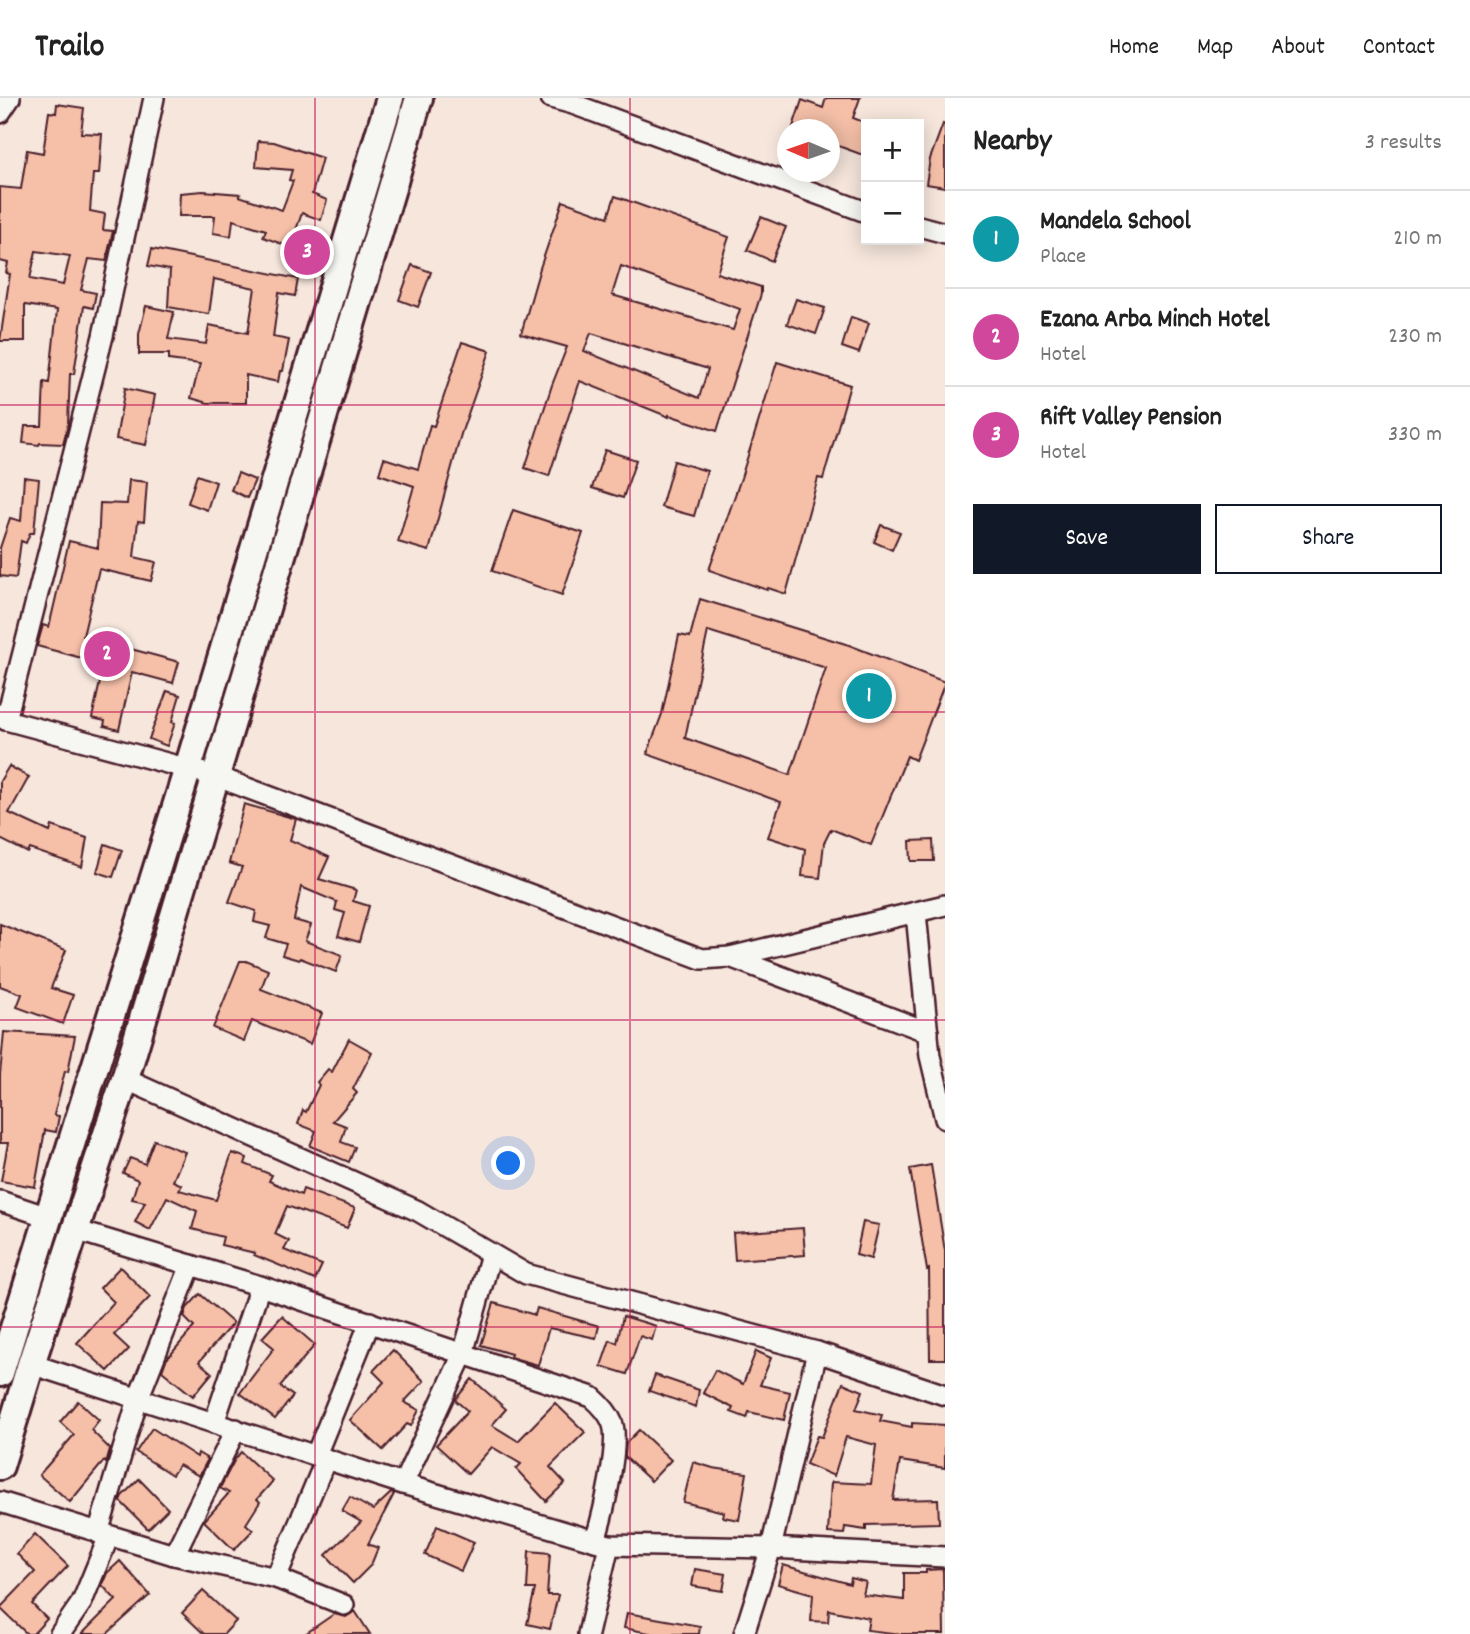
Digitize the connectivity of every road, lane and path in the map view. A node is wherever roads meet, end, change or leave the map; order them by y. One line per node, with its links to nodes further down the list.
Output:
1 (10, 98): 7 (street)
2 (154, 98): 11 (street)
3 (390, 98): 12 (street)
4 (419, 98): 13 (street)
5 (551, 98): 6 (street)
6 (574, 101): 8 (street)
7 (0, 113)
8 (861, 210)
9 (924, 227): 10 (street)
10 (945, 233)
11 (3, 717): 12 (street)
12 (188, 768): 13 (street); 22 (street)
13 (215, 776): 16 (street); 19 (street)
14 (945, 905): 15 (street)
15 (916, 913): 16 (street); 17 (street)
16 (730, 957): 17 (street)
17 (928, 1032): 18 (street)
18 (938, 1054): 20 (street)
19 (125, 1079): 23 (street); 24 (street)
20 (945, 1119)
21 (0, 1201): 22 (street)
22 (48, 1217): 31 (street)
23 (75, 1230): 25 (street); 30 (street)
24 (491, 1254): 28 (street); 29 (street)
25 (191, 1265): 26 (street); 33 (street)
26 (260, 1286): 27 (street); 34 (street)
27 (370, 1322): 29 (street); 36 (street)
28 (817, 1352): 32 (street); 42 (street)
29 (463, 1354): 38 (street); 41 (street)
30 (31, 1364): 33 (street); 37 (street)
31 (0, 1373)
32 (945, 1395)
33 (138, 1399): 34 (street); 40 (street)
34 (214, 1423): 35 (street)
35 (236, 1429): 36 (street); 43 (street)
36 (321, 1457): 38 (street); 45 (street)
37 (0, 1466)
38 (403, 1484): 41 (street)
39 (0, 1502): 40 (street)
40 (103, 1535): 43 (street); 47 (street)
41 (602, 1543): 42 (street); 48 (street)
42 (771, 1548): 44 (street); 49 (street)
43 (174, 1555): 45 (street)
44 (945, 1558)
45 (276, 1578): 46 (street)
46 (344, 1605)
47 (60, 1634)
48 (588, 1634)
49 (744, 1634)

